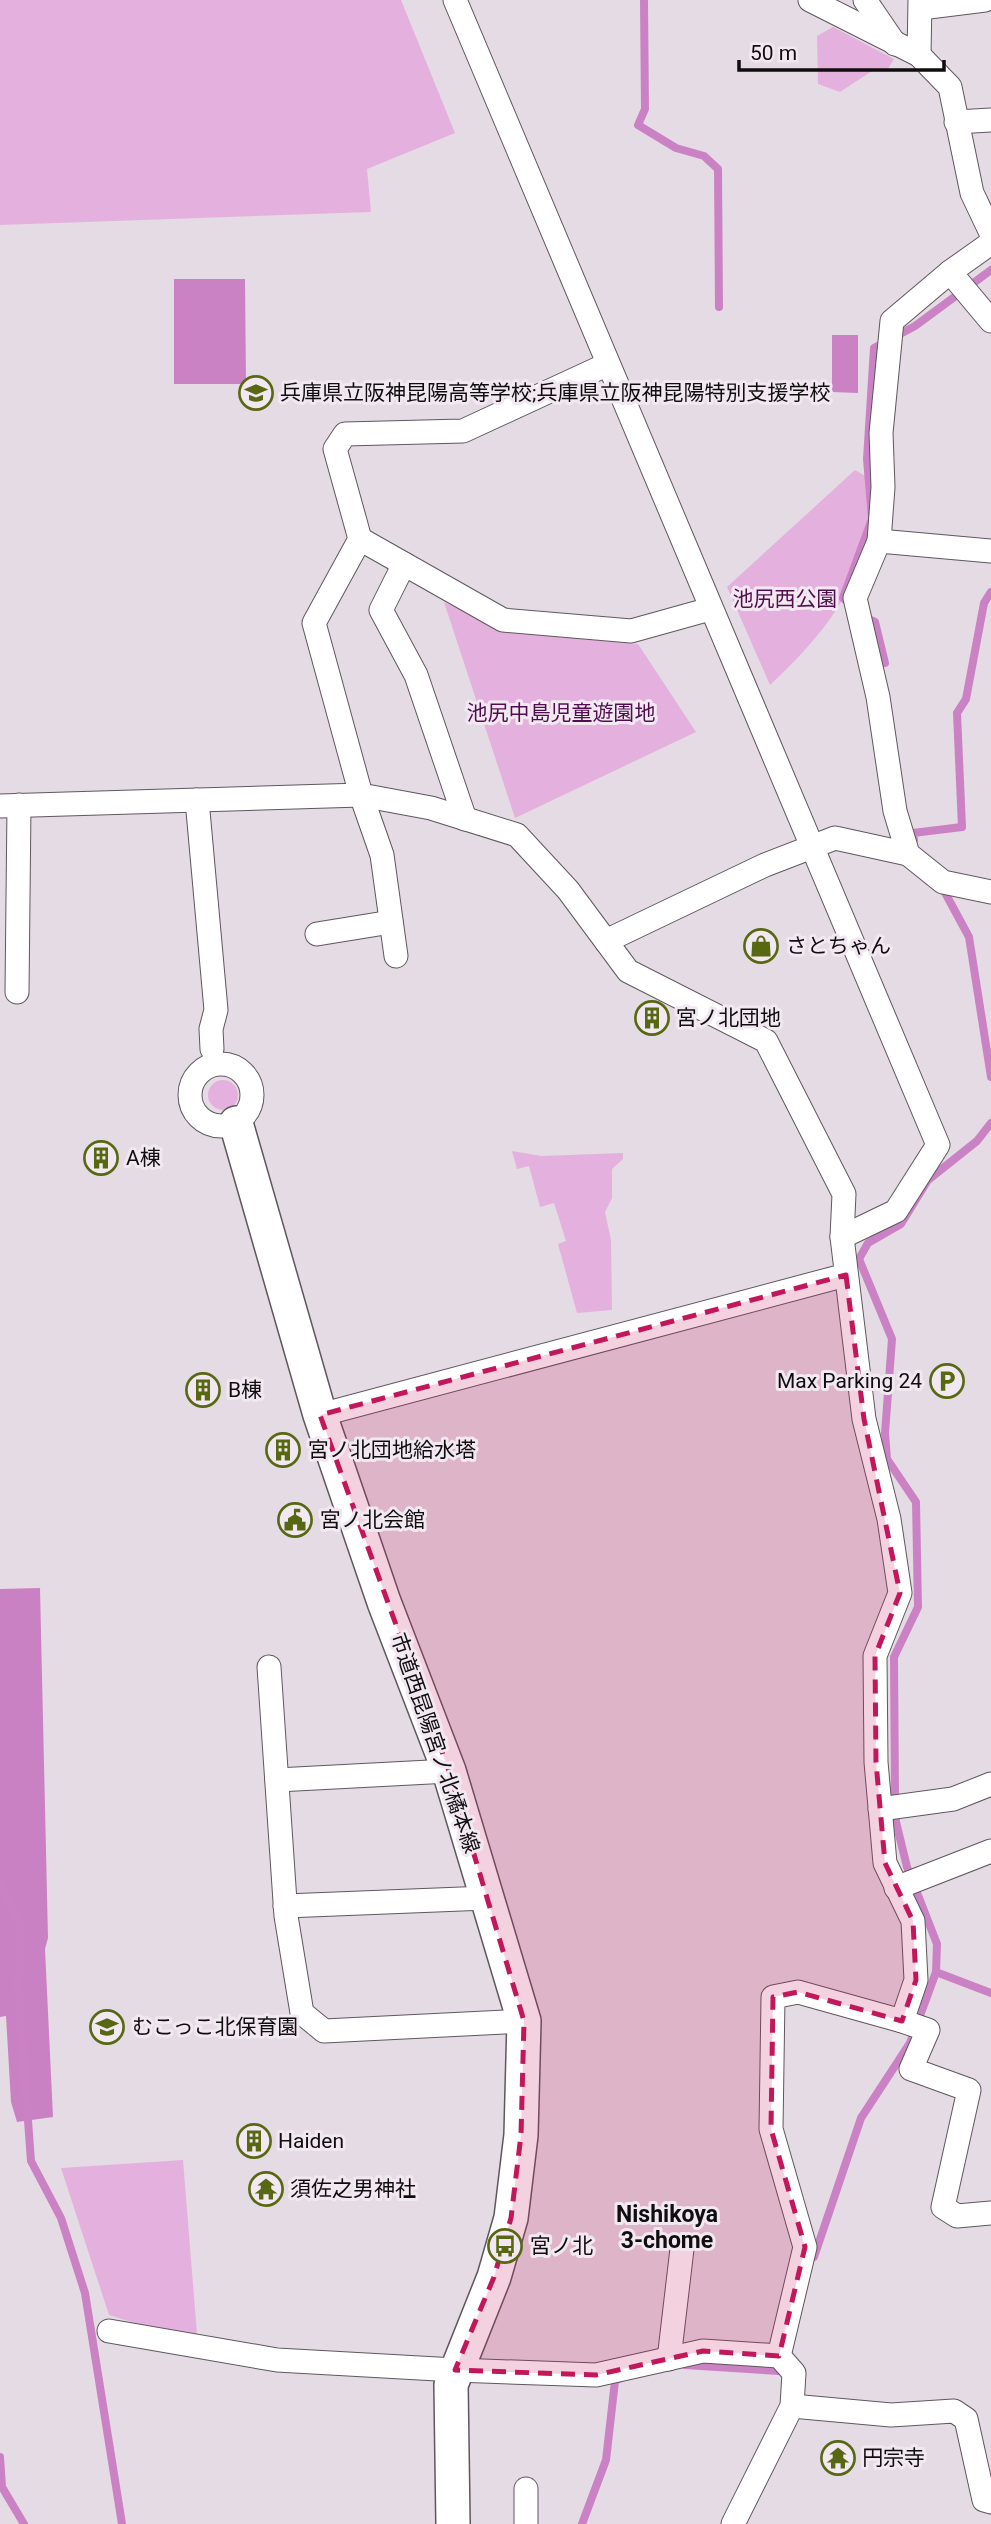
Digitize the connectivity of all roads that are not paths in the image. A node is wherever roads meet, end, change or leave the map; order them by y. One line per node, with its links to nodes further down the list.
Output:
1 (455, 0): 14 (street)
2 (810, 0): 6 (street)
3 (866, 0): 6 (street)
4 (985, 0): 5 (street)
5 (921, 4): 7 (street)
6 (897, 46): 7 (street)
7 (919, 55): 9 (street)
8 (991, 120): 9 (street)
9 (956, 122): 10 (street)
10 (991, 233)
11 (991, 243): 12 (street)
12 (950, 272): 13 (street); 16 (street)
13 (991, 321)
14 (608, 364): 15 (street); 19 (street)
15 (360, 539): 18 (street); 20 (street)
16 (879, 541): 17 (street); 25 (street)
17 (991, 551)
18 (404, 564): 19 (street); 23 (street)
19 (710, 609): 24 (street)
20 (361, 795): 21 (street); 23 (street); 27 (street)
21 (197, 800): 22 (street); 32 (street)
22 (9, 805): 31 (street)
23 (465, 819): 29 (street)
24 (811, 849): 25 (street); 29 (street); 34 (street)
25 (908, 854): 26 (street)
26 (991, 892)
27 (391, 922): 28 (street); 30 (street)
28 (317, 934)
29 (606, 941): 34 (street)
30 (396, 956)
31 (17, 992)
32 (212, 1049)
33 (236, 1123): 36 (street, 市道西昆陽宮ノ北橘本線)
34 (842, 1237): 35 (street)
35 (846, 1275): 36 (street); 41 (street)
36 (320, 1415): 38 (street, 市道西昆陽宮ノ北橘本線)
37 (269, 1667): 39 (street)
38 (449, 1771): 39 (street); 44 (street, 市道西昆陽宮ノ北橘本線)
39 (277, 1780): 45 (street)
40 (991, 1784): 41 (street)
41 (892, 1808): 43 (street)
42 (991, 1851): 43 (street)
43 (897, 1888): 47 (street)
44 (487, 1898): 45 (street); 46 (street, 市道西昆陽宮ノ北橘本線)
45 (285, 1906): 46 (street)
46 (524, 2021): 53 (street, 市道西昆陽宮ノ北橘本線)
47 (902, 2021): 48 (street); 51 (street)
48 (991, 2213)
49 (682, 2249): 52 (street)
50 (109, 2331): 53 (street)
51 (779, 2356): 52 (street); 54 (street)
52 (669, 2359): 53 (street)
53 (455, 2370): 57 (street, 市道西昆陽宮ノ北橘本線)
54 (792, 2406): 56 (street); 59 (street)
55 (526, 2489): 58 (street)
56 (991, 2502)
57 (453, 2524)
58 (526, 2524)
59 (733, 2524)

